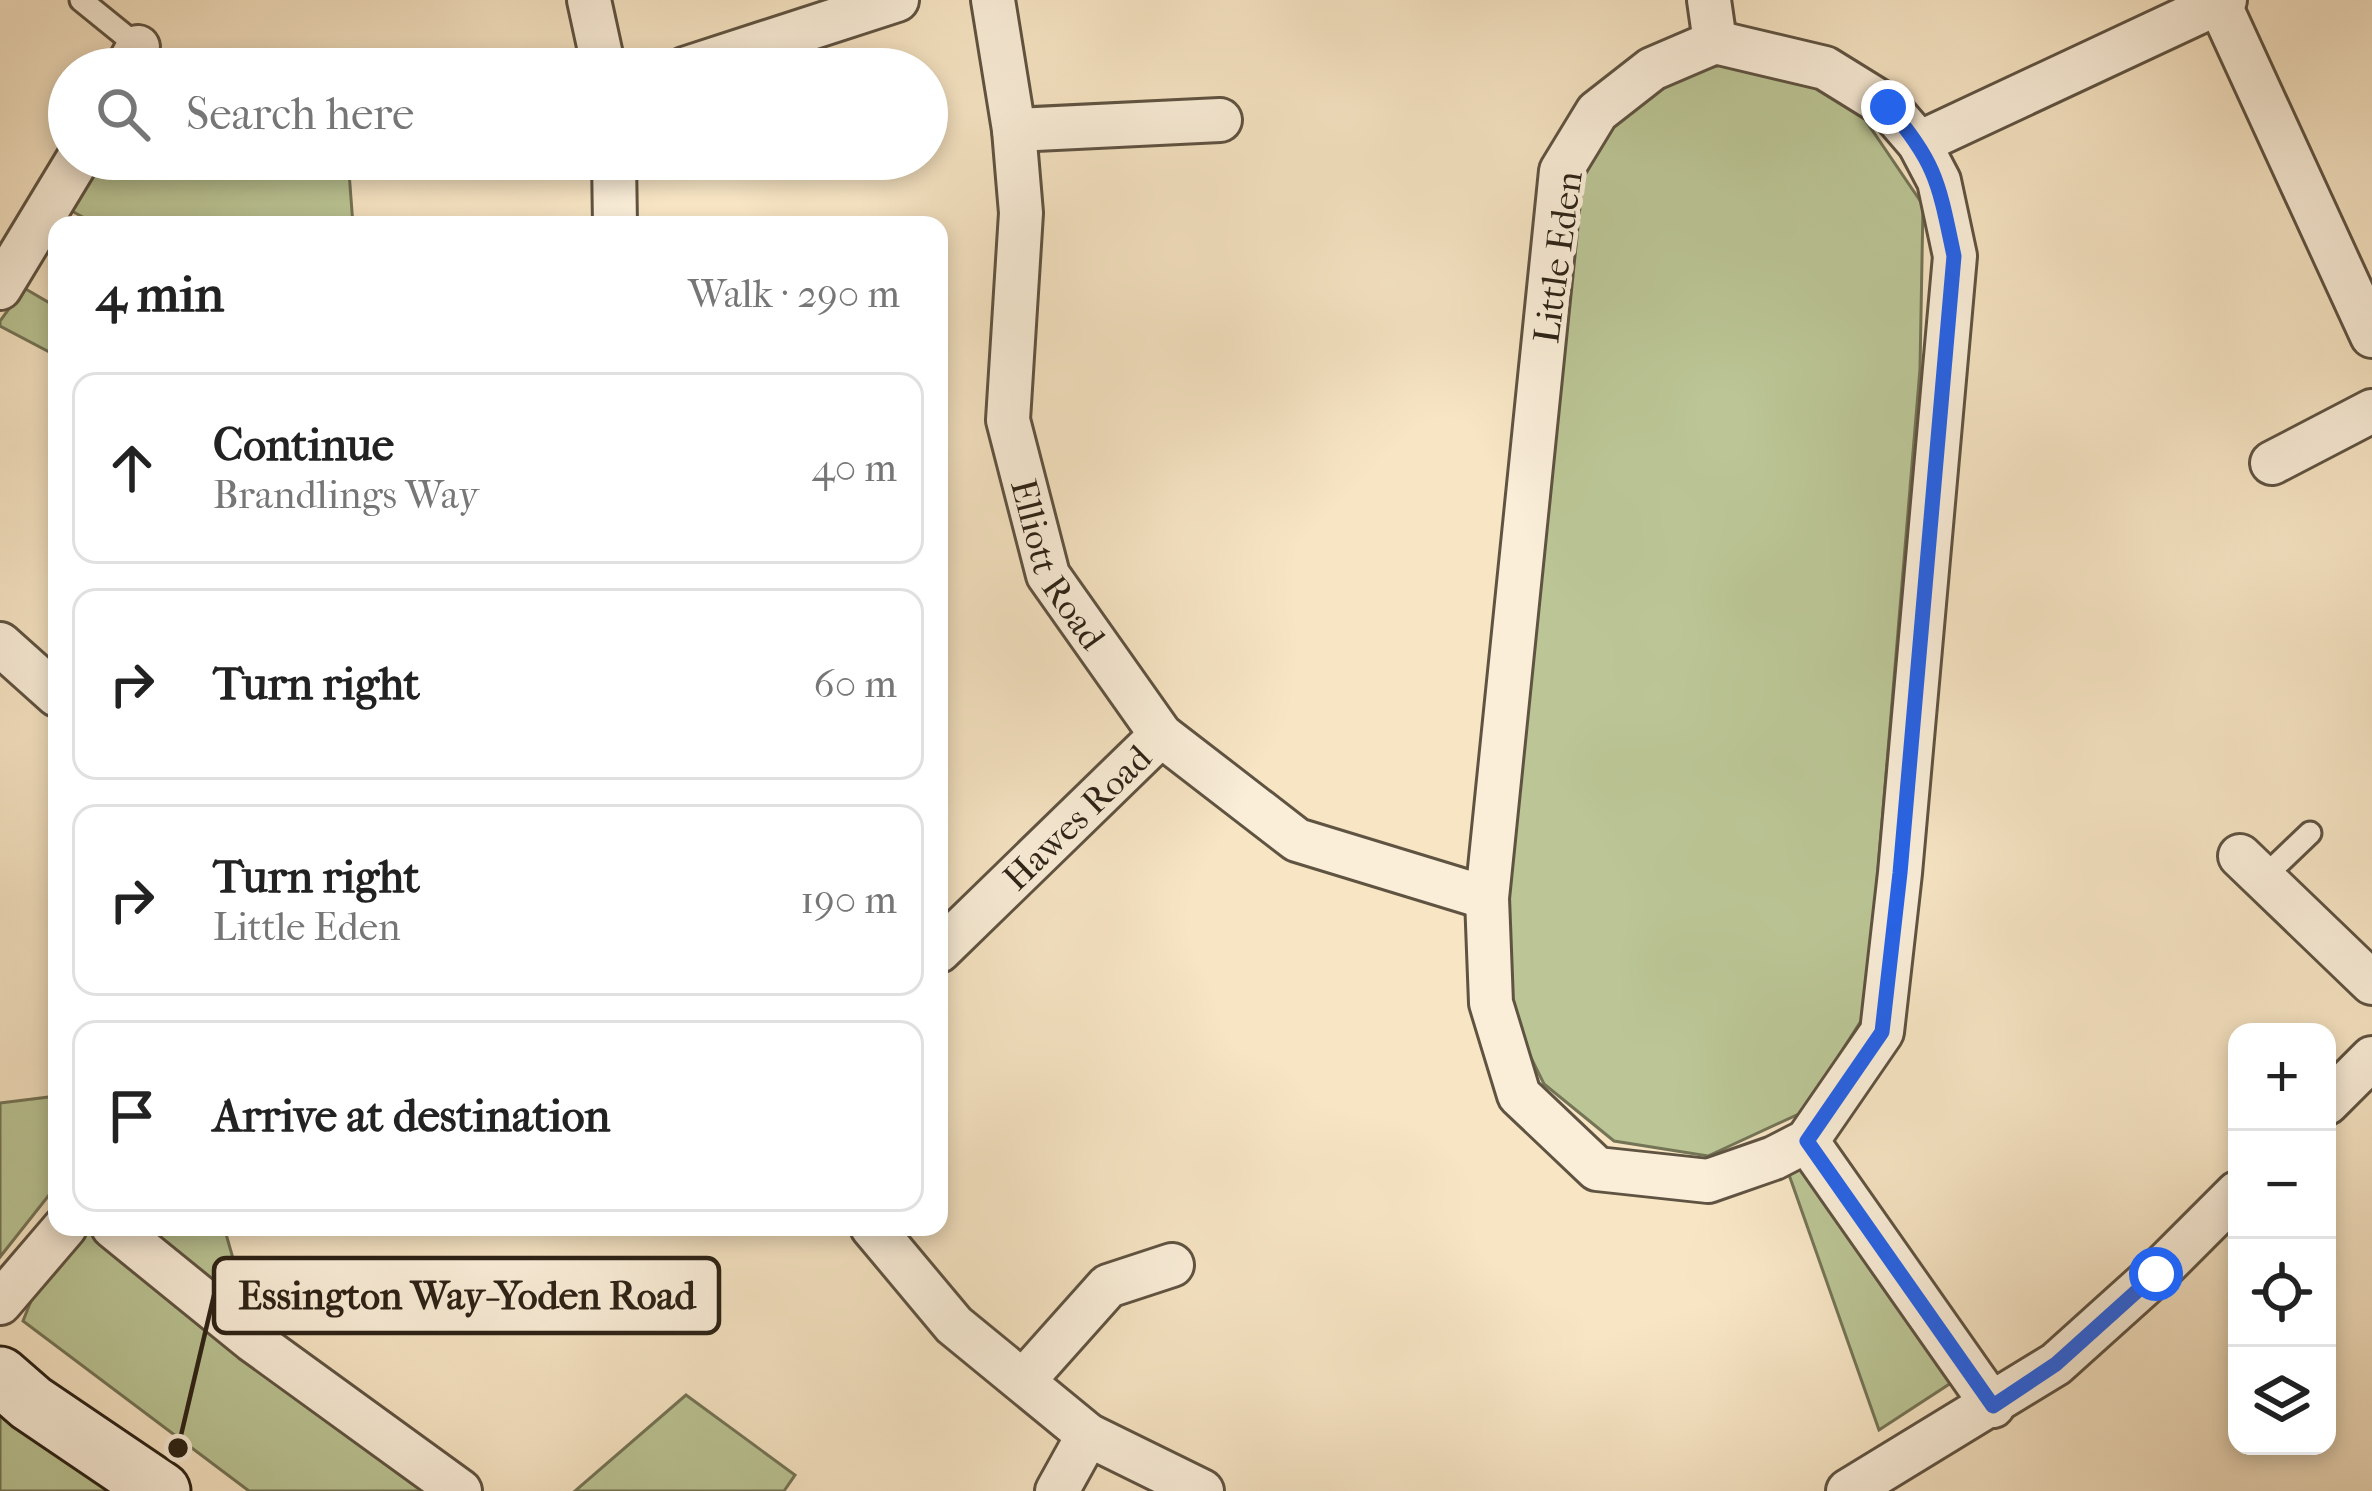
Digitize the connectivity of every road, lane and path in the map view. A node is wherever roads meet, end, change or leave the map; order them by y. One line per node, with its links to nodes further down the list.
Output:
1 (81, 0): 8 (lane)
2 (589, 0): 9 (street)
3 (897, 0): 10 (street)
4 (993, 0): 12 (street, Elliott Road)
5 (1709, 0): 7 (street)
6 (2222, 1): 13 (street); 18 (street)
7 (1715, 42): 13 (street); 26 (street, Little Eden)
8 (129, 48)
9 (599, 48)
10 (749, 48)
11 (1220, 120): 12 (street)
12 (1014, 130): 23 (street, Elliott Road)
13 (1919, 143): 31 (street)
14 (65, 180): 17 (street)
15 (614, 180): 16 (street)
16 (615, 216)
17 (0, 288)
18 (2372, 336)
19 (2372, 411): 20 (street)
20 (2272, 463)
21 (0, 644): 22 (street)
22 (48, 687)
23 (1161, 735): 26 (street, Elliott Road); 27 (street, Hawes Road)
24 (2310, 833): 25 (lane)
25 (2251, 867): 28 (street)
26 (1487, 898): 31 (street, Little Eden)
27 (948, 943)
28 (2372, 983)
29 (2372, 1058): 30 (street)
30 (2336, 1094)
31 (1807, 1141): 40 (street)
32 (2228, 1202): 40 (street)
33 (57, 1236): 37 (street)
34 (124, 1236): 43 (street)
35 (880, 1236): 39 (street)
36 (1172, 1265): 39 (street)
37 (0, 1303)
38 (0, 1376): 42 (street)
39 (1025, 1379): 41 (street)
40 (1993, 1406): 46 (street)
41 (1088, 1435): 44 (street); 45 (street)
42 (161, 1491)
43 (460, 1491)
44 (1057, 1491)
45 (1202, 1491)
46 (1848, 1491)

